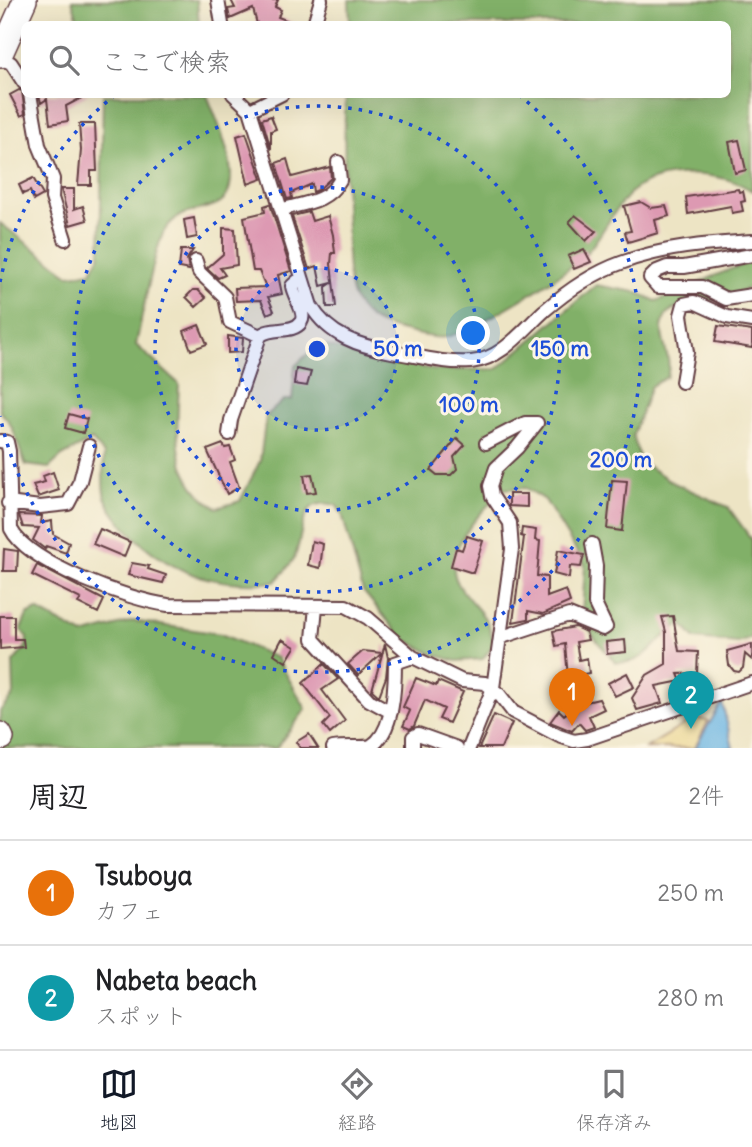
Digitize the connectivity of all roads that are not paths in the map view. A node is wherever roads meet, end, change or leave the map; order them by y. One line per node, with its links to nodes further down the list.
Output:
1 (25, 0): 6 (highway)
2 (218, 0): 4 (street)
3 (321, 0): 5 (street)
4 (222, 21)
5 (315, 21)
6 (0, 57): 7 (street)
7 (21, 78)
8 (31, 98): 14 (street)
9 (237, 98): 11 (street)
10 (274, 98): 11 (street)
11 (250, 110): 13 (street)
12 (338, 162): 13 (street)
13 (282, 209): 18 (street)
14 (65, 239)
15 (752, 241): 18 (street)
16 (752, 254): 19 (street)
17 (196, 261): 21 (street)
18 (302, 277): 21 (street)
19 (752, 295)
20 (752, 321): 22 (street)
21 (260, 336): 23 (street)
22 (682, 382)
23 (229, 435)
24 (0, 441): 27 (street)
25 (486, 443): 30 (street)
26 (89, 446): 27 (street)
27 (8, 503): 29 (street)
28 (592, 544): 30 (street)
29 (316, 607): 31 (street); 34 (street)
30 (502, 638): 33 (street)
31 (412, 657): 33 (street); 34 (street)
32 (752, 683): 35 (street)
33 (493, 688): 35 (street); 39 (street)
34 (391, 712): 36 (street)
35 (575, 744)
36 (333, 748)
37 (413, 748): 38 (street)
38 (457, 748)
39 (469, 748)

